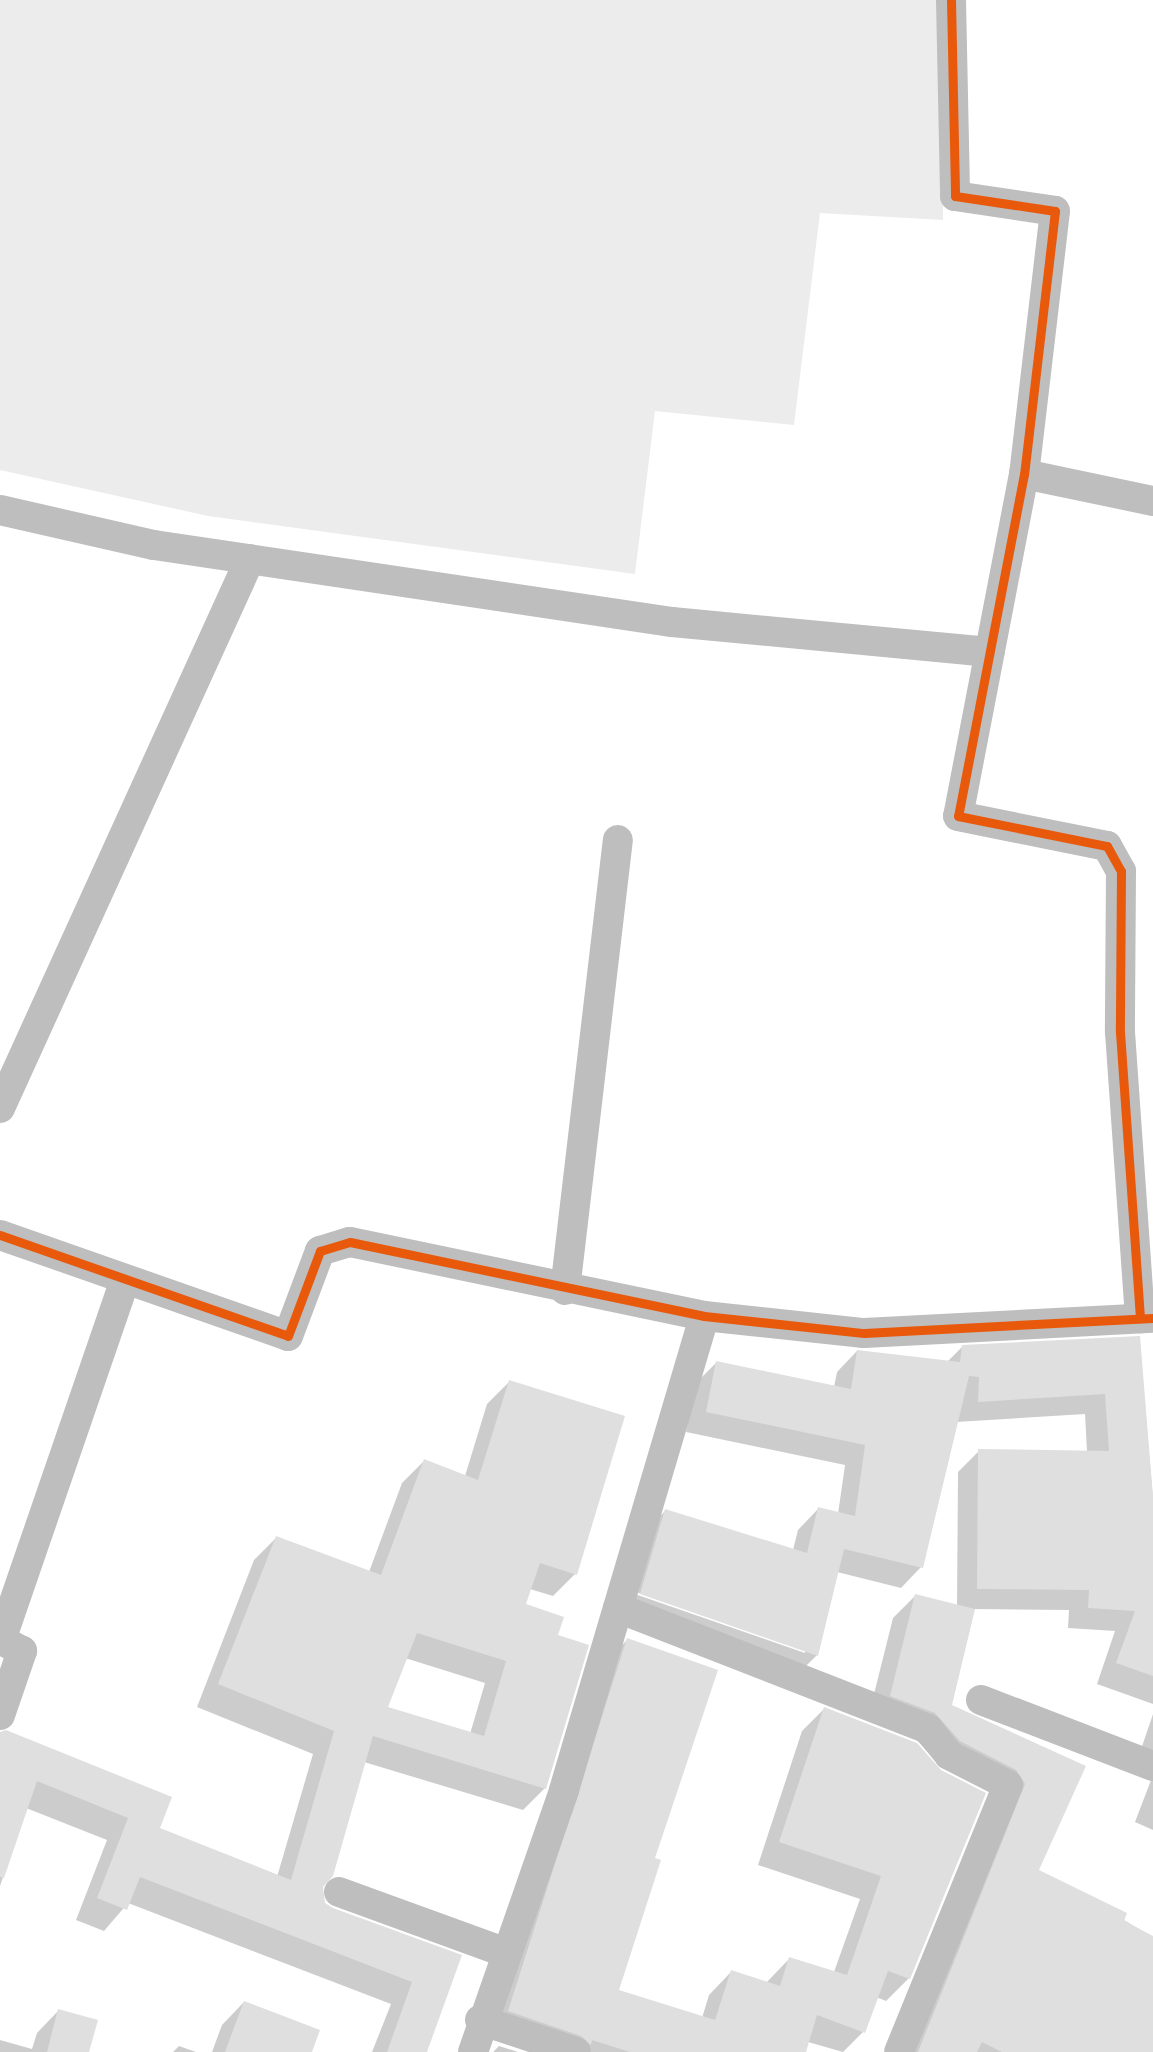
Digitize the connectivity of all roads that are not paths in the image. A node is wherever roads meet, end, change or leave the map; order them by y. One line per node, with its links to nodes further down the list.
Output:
1 (951, 0): 2 (street)
2 (1024, 474): 3 (street); 6 (street)
3 (1153, 501)
4 (0, 510): 5 (street)
5 (250, 559): 6 (street); 8 (street)
6 (990, 652): 13 (street)
7 (618, 840): 11 (street)
8 (0, 1108)
9 (0, 1235): 10 (street)
10 (124, 1282): 11 (street); 16 (street)
11 (565, 1290): 12 (street)
12 (704, 1316): 13 (street); 14 (street)
13 (1146, 1318)
14 (618, 1608): 19 (street); 23 (street)
15 (981, 1700): 17 (street)
16 (0, 1715)
17 (1153, 1766)
18 (339, 1892): 19 (street)
19 (507, 1953): 20 (street)
20 (480, 2020): 21 (street); 22 (street)
21 (473, 2052)
22 (576, 2052)
23 (899, 2052)

